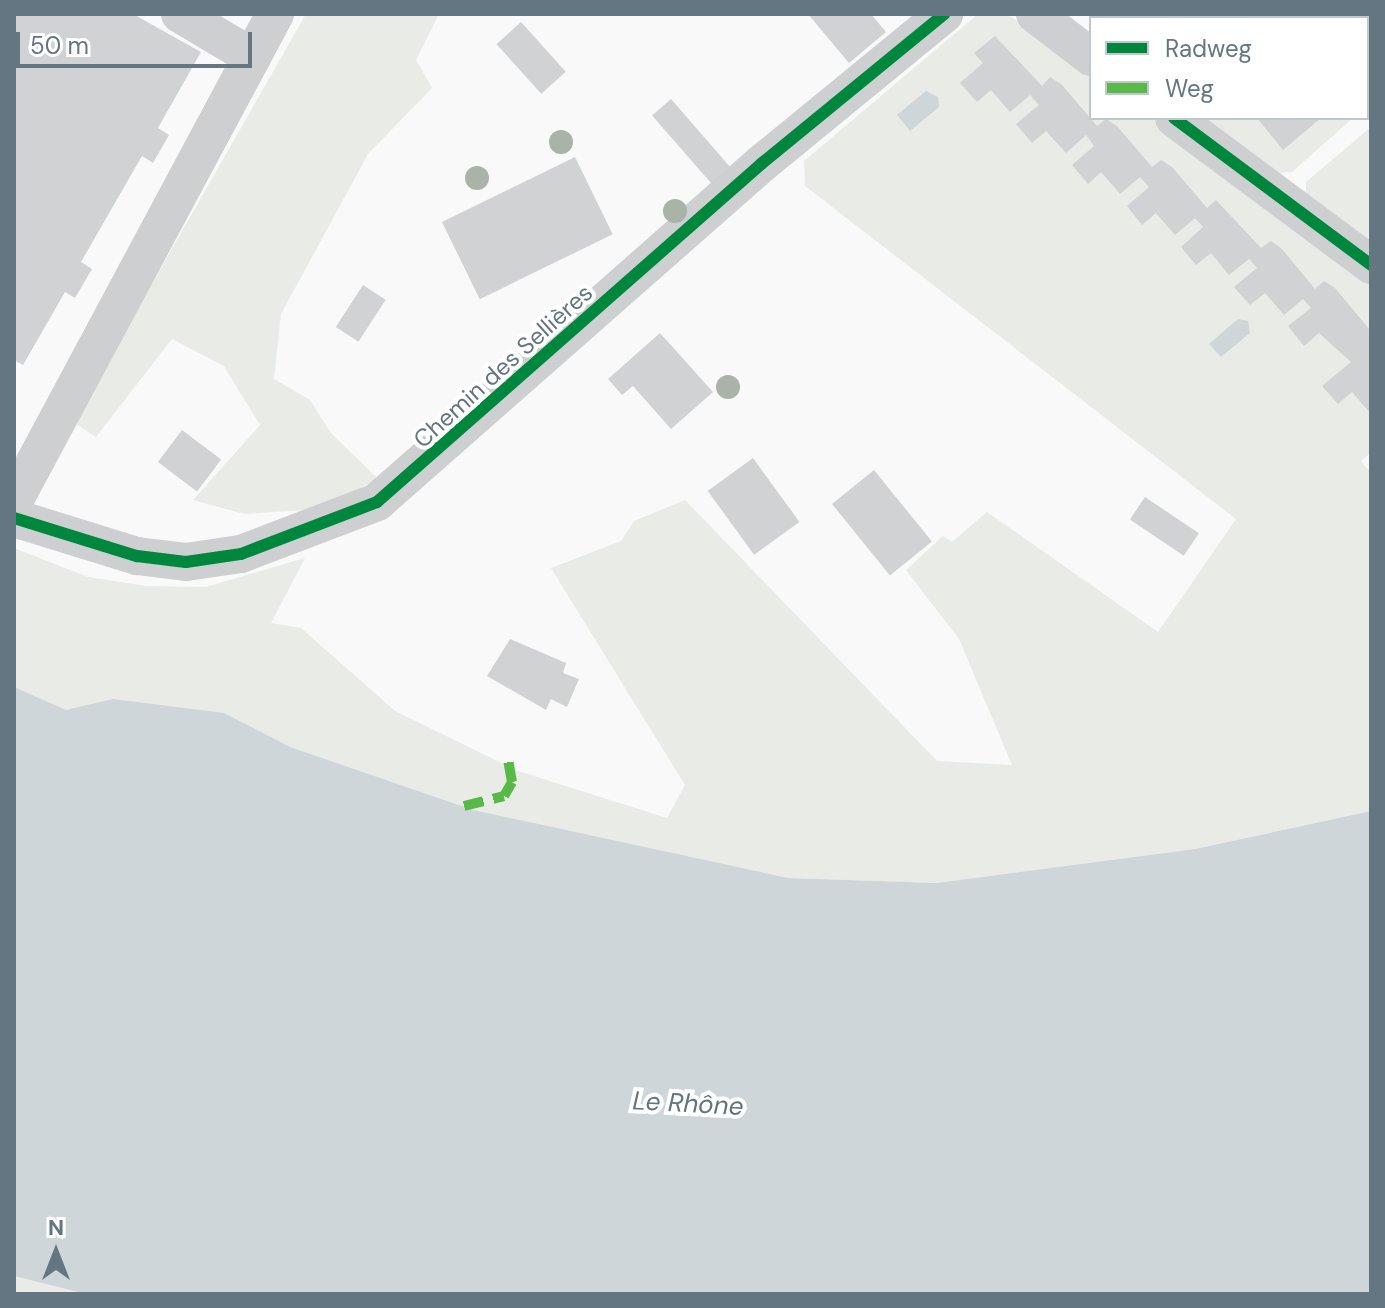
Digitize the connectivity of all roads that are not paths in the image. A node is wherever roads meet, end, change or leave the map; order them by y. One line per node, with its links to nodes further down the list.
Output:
1 (180, 14): 6 (street)
2 (275, 14): 6 (street)
3 (944, 14): 10 (street, Chemin des Sellières)
4 (1035, 14): 5 (street)
5 (1089, 55)
6 (252, 57): 9 (street)
7 (1177, 120): 8 (street)
8 (1371, 265)
9 (14, 501)
10 (14, 518)

